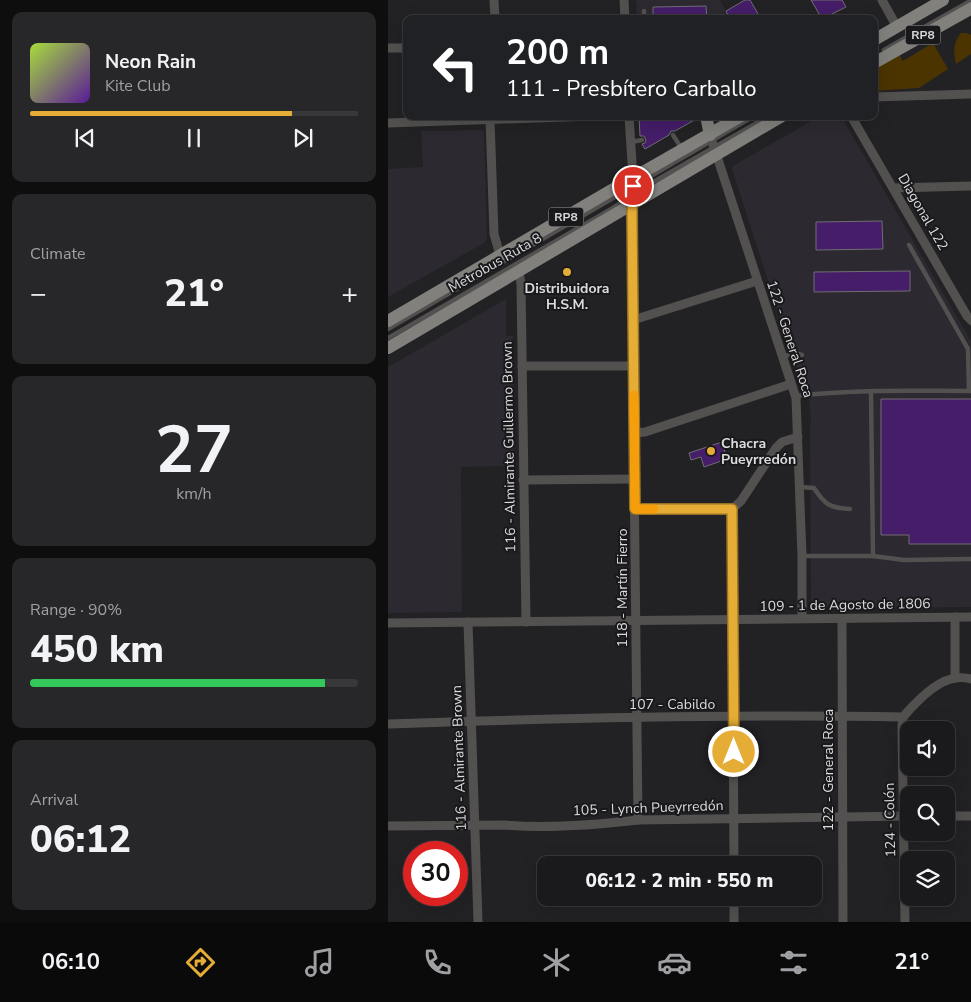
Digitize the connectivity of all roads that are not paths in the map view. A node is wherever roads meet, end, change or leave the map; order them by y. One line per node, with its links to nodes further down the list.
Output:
1 (494, 0): 9 (street)
2 (624, 0): 10 (street)
3 (882, 0): 12 (street)
4 (943, 0): 12 (main road, RP8)
5 (952, 0): 14 (lane)
6 (972, 0): 17 (lane)
7 (972, 8): 18 (main road, RP8)
8 (644, 11): 11 (lane)
9 (495, 15)
10 (625, 15)
11 (644, 15)
12 (897, 27): 13 (main road, RP8)
13 (878, 38)
14 (878, 44)
15 (388, 48): 16 (street)
16 (403, 48)
17 (882, 51)
18 (878, 61)
19 (972, 94): 20 (street)
20 (878, 97)
21 (452, 120): 30 (street)
22 (495, 120): 40 (street)
23 (629, 120): 33 (street, 118 - Martín Fierro)
24 (707, 120): 34 (main road)
25 (737, 120): 34 (main road, RP8)
26 (748, 120): 34 (lane, Metrobus Ruta 8)
27 (761, 120): 34 (lane, Metrobus Ruta 8)
28 (773, 120): 34 (main road, RP8)
29 (853, 120): 37 (street, Diagonal 122)
30 (388, 123)
31 (672, 135): 35 (lane)
32 (642, 140): 33 (lane)
33 (630, 142): 38 (street, 118 - Martín Fierro)
34 (714, 145): 35 (main road, RP8); 38 (main road, RP8); 38 (lane, Metrobus Ruta 8); 42 (street, 122 - General Roca)
35 (682, 151): 38 (main road, RP8)
36 (972, 186): 37 (street)
37 (893, 188): 44 (street, Diagonal 122)
38 (632, 191): 40 (main road, RP8); 41 (main road, RP8); 43 (street, 118 - Martín Fierro); 46 (lane, Metrobus Ruta 8); 47 (lane, Metrobus Ruta 8)
39 (909, 245): 54 (lane)
40 (500, 255): 45 (main road, RP8)
41 (519, 271): 48 (main road, RP8); 51 (street, 116 - Almirante Guillermo Brown)
42 (757, 281): 43 (street); 50 (street, 122 - General Roca)
43 (633, 320): 52 (street, 118 - Martín Fierro)
44 (972, 320)
45 (388, 321)
46 (388, 329)
47 (388, 338)
48 (388, 348)
49 (802, 355): 50 (lane)
50 (782, 357): 53 (street, 122 - General Roca)
51 (522, 366): 52 (street); 60 (street, 116 - Almirante Guillermo Brown)
52 (634, 366): 57 (street, 118 - Martín Fierro)
53 (791, 384): 56 (street, 122 - General Roca); 57 (street)
54 (970, 391): 55 (lane)
55 (871, 392): 56 (lane); 66 (lane)
56 (796, 396): 58 (street, 122 - General Roca)
57 (634, 433): 59 (street, 118 - Martín Fierro)
58 (798, 437): 61 (street, 122 - General Roca); 63 (street)
59 (634, 479): 60 (street); 62 (street, 118 - Martín Fierro)
60 (523, 480): 75 (street, 116 - Almirante Guillermo Brown)
61 (799, 487): 64 (lane); 65 (street, 122 - General Roca)
62 (635, 509): 63 (street); 73 (street, 118 - Martín Fierro)
63 (732, 509): 72 (street)
64 (850, 509)
65 (802, 556): 66 (lane); 70 (street, 122 - General Roca)
66 (873, 556): 67 (lane)
67 (972, 560)
68 (954, 617): 69 (street, 109 - 1 de Agosto de 1806); 71 (street, 109 - 1 de Agosto de 1806); 77 (street)
69 (972, 617)
70 (802, 618): 71 (street, 109 - 1 de Agosto de 1806); 72 (street, 109 - 1 de Agosto de 1806)
71 (842, 618): 79 (street, 122 - General Roca)
72 (733, 620): 73 (street, 109 - 1 de Agosto de 1806); 81 (street)
73 (636, 621): 75 (street, 109 - 1 de Agosto de 1806); 80 (street, 118 - Martín Fierro)
74 (468, 622): 75 (street, 109 - 1 de Agosto de 1806); 76 (street, 109 - 1 de Agosto de 1806); 83 (street, 116 - Almirante Brown)
75 (526, 622)
76 (388, 623)
77 (955, 678): 78 (street); 82 (street)
78 (972, 679)
79 (842, 716): 81 (street, 107 - Cabildo); 82 (street, 107 - Cabildo); 89 (street, 122 - General Roca)
80 (636, 718): 81 (street, 107 - Cabildo); 83 (street, 107 - Cabildo); 90 (street, 118 - Martín Fierro)
81 (733, 718): 91 (street)
82 (903, 718): 85 (street, 124 - Colón)
83 (471, 721): 84 (street, 107 - Cabildo); 93 (street, 116 - Almirante Brown)
84 (388, 724)
85 (905, 786)
86 (900, 816): 89 (street, 105 - Lynch Pueyrredón)
87 (955, 816): 88 (street)
88 (972, 816)
89 (842, 817): 91 (street, 105 - Lynch Pueyrredón); 99 (street, 122 - General Roca)
90 (638, 820): 91 (street, 105 - Lynch Pueyrredón); 93 (street, 105 - Lynch Pueyrredón)
91 (734, 820): 95 (street)
92 (388, 826): 93 (street, 105 - Lynch Pueyrredón)
93 (474, 826): 97 (street, 116 - Almirante Brown)
94 (907, 841): 100 (street, 124 - Colón)
95 (734, 856)
96 (734, 906): 98 (street)
97 (478, 922)
98 (734, 922)
99 (843, 922)
100 (905, 922)

